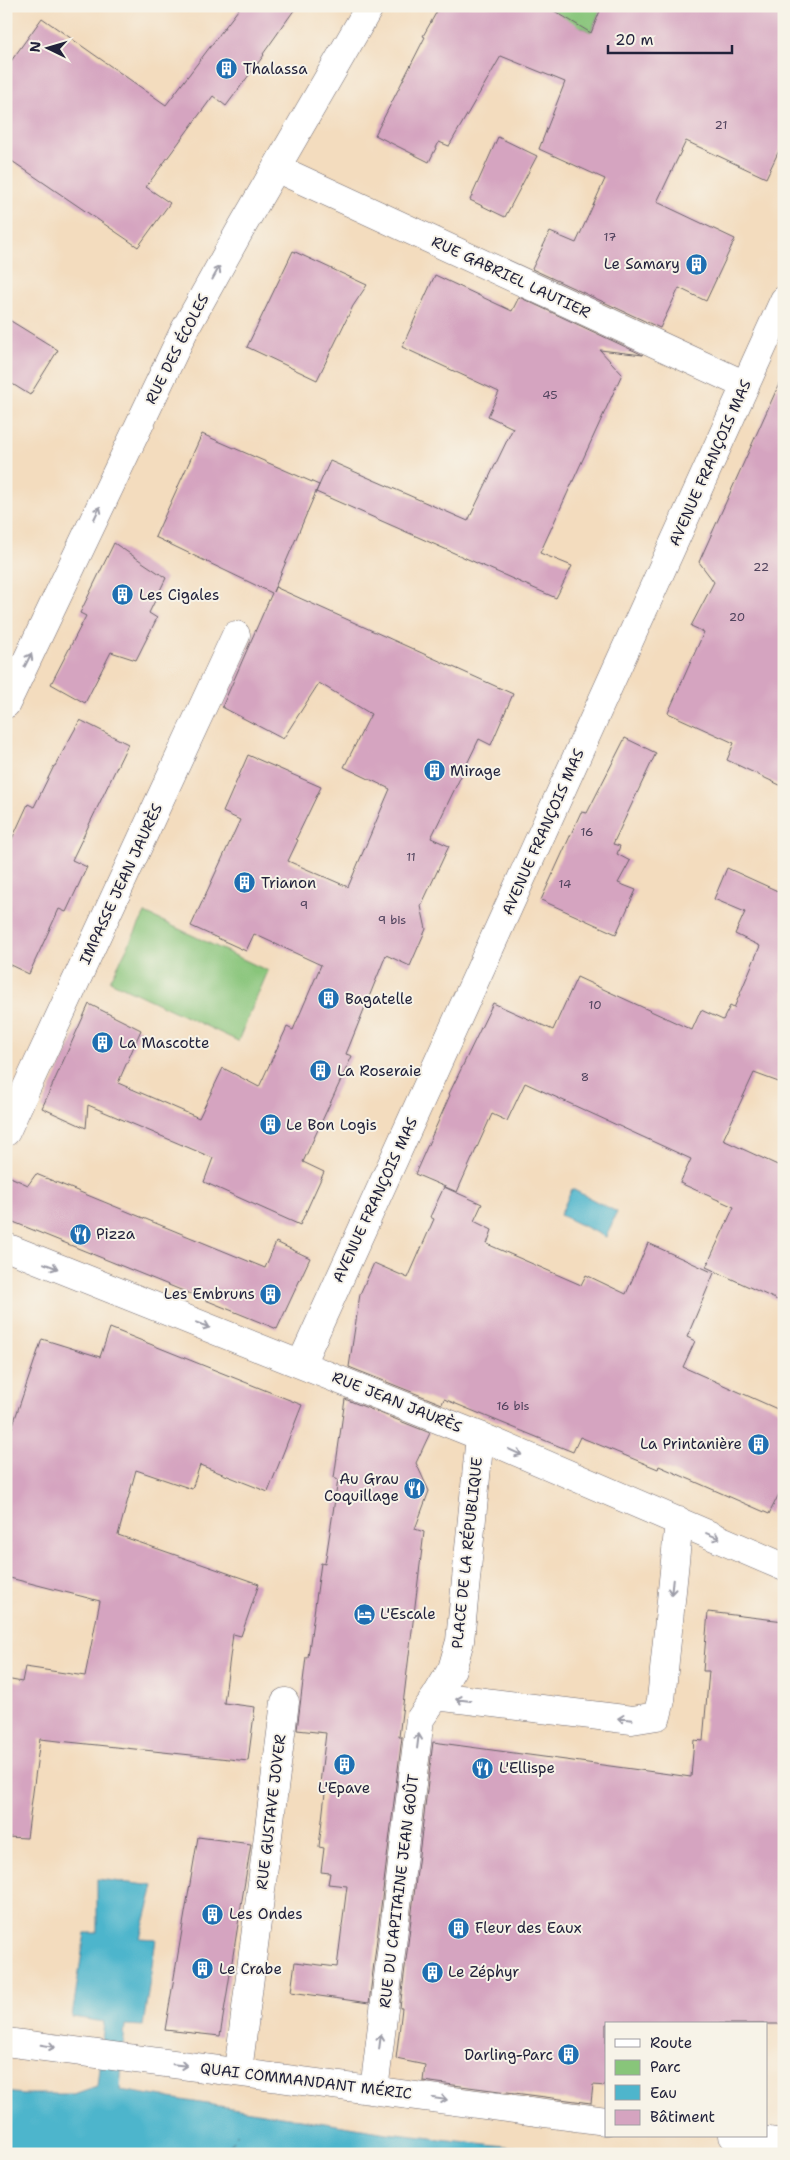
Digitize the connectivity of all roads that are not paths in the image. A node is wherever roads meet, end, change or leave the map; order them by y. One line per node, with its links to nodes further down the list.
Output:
1 (370, 6): 2 (street, RUE DES ÉCOLES)
2 (276, 168): 4 (street, RUE GABRIEL LAUTIER); 6 (street, RUE DES ÉCOLES, one-way to 2)
3 (784, 300): 4 (street, AVENUE FRANÇOIS MAS)
4 (745, 385): 9 (street, AVENUE FRANÇOIS MAS)
5 (236, 635): 7 (street, IMPASSE JEAN JAURÈS)
6 (6, 704)
7 (6, 1132)
8 (6, 1247): 9 (street, RUE JEAN JAURÈS, one-way to 9)
9 (301, 1364): 10 (street, RUE JEAN JAURÈS)
10 (480, 1436): 11 (street, RUE JEAN JAURÈS, one-way to 11); 13 (street, PLACE DE LA RÉPUBLIQUE)
11 (679, 1521): 12 (street, RUE JEAN JAURÈS, one-way to 12); 13 (street, one-way to 13)
12 (784, 1567)
13 (436, 1696): 17 (street, RUE DU CAPITAINE JEAN GOÛT, one-way to 13)
14 (285, 1702): 16 (street, RUE GUSTAVE JOVER)
15 (6, 2042): 16 (street, QUAI COMMANDANT MÉRIC, one-way to 16)
16 (238, 2071): 17 (street, QUAI COMMANDANT MÉRIC)
17 (374, 2090): 18 (street, QUAI COMMANDANT MÉRIC, one-way to 18)
18 (605, 2121)
19 (747, 2138): 20 (street)
20 (784, 2143)

